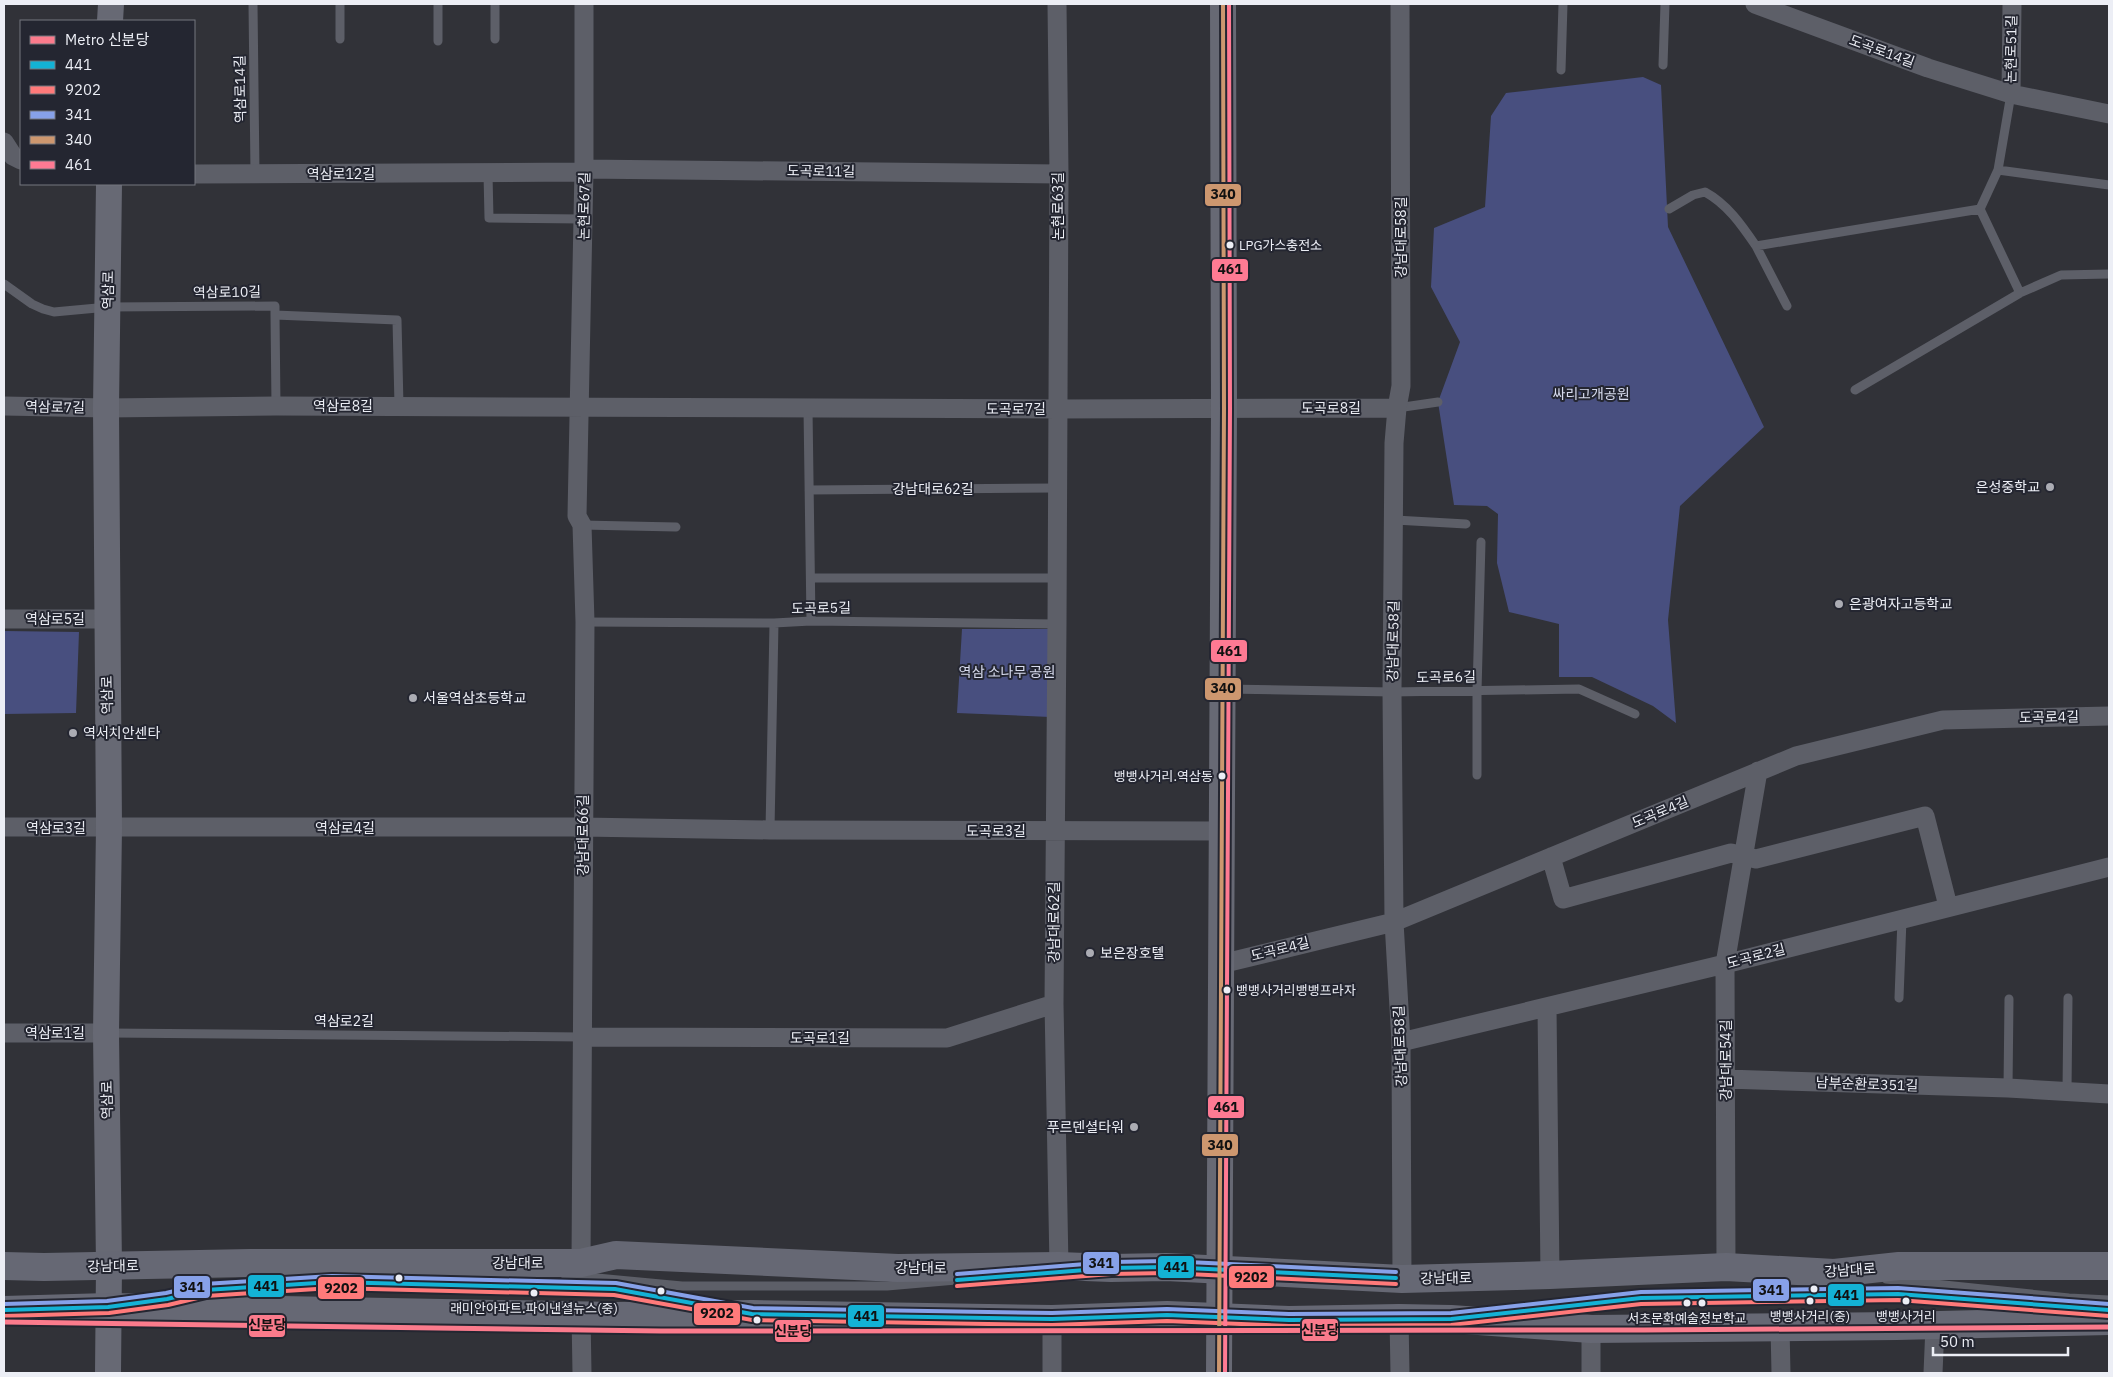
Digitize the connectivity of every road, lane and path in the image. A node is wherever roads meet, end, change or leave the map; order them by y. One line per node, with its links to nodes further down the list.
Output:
1 (111, 4): 15 (main road)
2 (252, 4): 28 (lane, 역삼로14길)
3 (340, 4): 16 (lane)
4 (438, 4): 18 (lane)
5 (495, 4): 17 (lane)
6 (584, 4): 25 (street, 논현로67길)
7 (1057, 4): 30 (street, 논현로63길)
8 (1223, 4): 50 (main road)
9 (1400, 4): 51 (street, 강남대로58길)
10 (1563, 4): 20 (lane)
11 (1665, 4): 19 (lane)
12 (1755, 4): 14 (street, 도곡로14길)
13 (2012, 4): 21 (street, 논현로51길)
14 (1790, 11): 21 (street, 도곡로14길)
15 (110, 20)
16 (340, 39)
17 (495, 39)
18 (438, 41)
19 (1663, 65)
20 (1561, 70)
21 (2010, 94): 22 (street, 도곡로14길); 26 (lane)
22 (2109, 114)
23 (4, 144): 24 (street)
24 (20, 160)
25 (584, 170): 29 (street, 역삼로12길); 30 (street, 도곡로11길); 35 (street, 논현로67길)
26 (1998, 170): 32 (lane); 34 (lane)
27 (195, 174): 28 (street, 역삼로12길)
28 (255, 174): 29 (street, 역삼로12길)
29 (488, 174): 35 (lane)
30 (1058, 174): 53 (street, 논현로63길)
31 (109, 185): 41 (main road, 역삼로)
32 (2109, 186)
33 (1669, 209): 36 (lane)
34 (1980, 209): 36 (lane); 39 (lane)
35 (583, 219): 49 (street, 논현로67길)
36 (1756, 246): 40 (lane)
37 (2109, 274): 39 (lane)
38 (4, 284): 41 (lane)
39 (2020, 293): 43 (lane)
40 (1787, 306)
41 (108, 307): 42 (lane, 역삼로10길); 48 (main road, 역삼로)
42 (275, 315): 46 (lane); 47 (lane, 역삼로10길)
43 (1855, 390)
44 (1438, 402): 51 (lane, 도곡로8길)
45 (4, 406): 48 (street, 역삼로7길)
46 (276, 406): 47 (street, 역삼로8길); 48 (street, 역삼로8길)
47 (399, 406): 49 (street, 역삼로8길)
48 (106, 408): 64 (main road, 역삼로)
49 (580, 408): 52 (street, 도곡로7길); 58 (street, 강남대로66길)
50 (1224, 408): 51 (street, 도곡로8길); 53 (street, 도곡로7길); 69 (main road)
51 (1397, 408): 56 (street, 강남대로58길)
52 (808, 409): 53 (street, 도곡로7길); 55 (lane)
53 (1058, 409): 54 (street, 강남대로62길)
54 (1056, 488): 55 (lane, 강남대로62길); 62 (street, 강남대로62길)
55 (809, 490): 61 (lane)
56 (1395, 520): 57 (lane); 71 (street, 강남대로58길)
57 (1466, 524)
58 (582, 525): 59 (lane); 66 (street, 강남대로66길)
59 (676, 528)
60 (1481, 542): 70 (lane)
61 (811, 578): 62 (lane); 65 (lane)
62 (1057, 578): 68 (street, 강남대로62길)
63 (4, 619): 64 (street, 역삼로5길)
64 (107, 619): 78 (main road, 역삼로)
65 (811, 621): 67 (lane, 도곡로5길); 68 (lane, 도곡로5길)
66 (585, 622): 67 (lane, 도곡로5길); 76 (street, 강남대로66길)
67 (774, 623): 79 (lane)
68 (1057, 624): 80 (street, 강남대로62길)
69 (1223, 689): 71 (lane, 도곡로6길); 81 (main road)
70 (1477, 691): 71 (lane, 도곡로6길); 72 (lane, 도곡로6길); 75 (lane)
71 (1392, 692): 87 (street, 강남대로58길)
72 (1635, 714)
73 (2109, 716): 74 (street, 도곡로4길)
74 (1758, 771): 82 (street, 강남대로54길); 83 (street, 도곡로4길)
75 (1477, 775)
76 (582, 827): 78 (street, 역삼로4길); 79 (street, 도곡로3길); 97 (street, 강남대로66길)
77 (4, 828): 78 (street, 역삼로3길)
78 (108, 828): 96 (main road, 역삼로)
79 (770, 830): 80 (street, 도곡로3길)
80 (1055, 831): 81 (street, 도곡로3길); 93 (street, 강남대로62길)
81 (1221, 831): 88 (main road)
82 (1743, 854): 83 (street); 85 (street); 89 (street, 강남대로54길)
83 (1551, 857): 87 (street, 도곡로4길)
84 (2109, 867): 85 (street, 도곡로2길)
85 (1948, 906): 86 (street, 도곡로2길)
86 (1902, 918): 89 (street, 도곡로2길); 90 (lane)
87 (1394, 922): 88 (street, 도곡로4길); 98 (street, 강남대로58길)
88 (1221, 964): 111 (main road)
89 (1725, 964): 94 (street, 도곡로2길); 99 (street, 강남대로54길)
90 (1900, 998)
91 (2068, 998): 101 (lane)
92 (2009, 999): 100 (lane)
93 (1054, 1004): 97 (street, 도곡로1길); 107 (street, 강남대로62길)
94 (1547, 1007): 98 (street, 도곡로2길); 113 (street)
95 (4, 1033): 96 (street, 역삼로1길)
96 (106, 1033): 97 (lane, 역삼로2길); 106 (main road, 역삼로)
97 (582, 1037): 104 (street, 강남대로66길)
98 (1401, 1042): 114 (street, 강남대로58길)
99 (1726, 1080): 100 (street, 남부순환로351길); 109 (street, 강남대로54길)
100 (2008, 1088): 101 (street, 남부순환로351길)
101 (2067, 1091): 102 (street, 남부순환로351길)
102 (2109, 1094)
103 (476, 1263): 104 (main road, 강남대로); 106 (main road, 강남대로); 110 (lane)
104 (580, 1263): 107 (main road, 강남대로)
105 (4, 1266): 106 (main road, 강남대로)
106 (109, 1266): 116 (main road, 역삼로)
107 (1059, 1266): 110 (main road, 강남대로)
108 (2109, 1266): 112 (main road, 강남대로)
109 (1726, 1267): 112 (main road, 강남대로); 113 (main road, 강남대로)
110 (1111, 1268): 111 (main road, 강남대로)
111 (1219, 1270): 114 (main road, 강남대로); 121 (main road)
112 (1834, 1273): 115 (lane)
113 (1550, 1275): 114 (main road, 강남대로)
114 (1402, 1278)
115 (2109, 1300)
116 (108, 1307): 117 (main road); 119 (main road); 120 (lane); 129 (main road, 역삼로)
117 (4, 1310)
118 (2109, 1310): 124 (lane)
119 (581, 1314): 120 (main road); 130 (street)
120 (752, 1314): 123 (main road)
121 (1219, 1316): 122 (main road); 123 (main road); 132 (main road)
122 (1399, 1318): 124 (main road); 133 (street)
123 (1052, 1319): 131 (street)
124 (1450, 1319): 128 (main road)
125 (2109, 1322): 126 (main road)
126 (1934, 1326): 127 (main road); 136 (street)
127 (1780, 1327): 128 (main road); 135 (street)
128 (1591, 1329): 134 (street)
129 (108, 1373)
130 (582, 1373)
131 (1052, 1373)
132 (1219, 1373)
133 (1400, 1373)
134 (1591, 1373)
135 (1780, 1373)
136 (1933, 1373)

